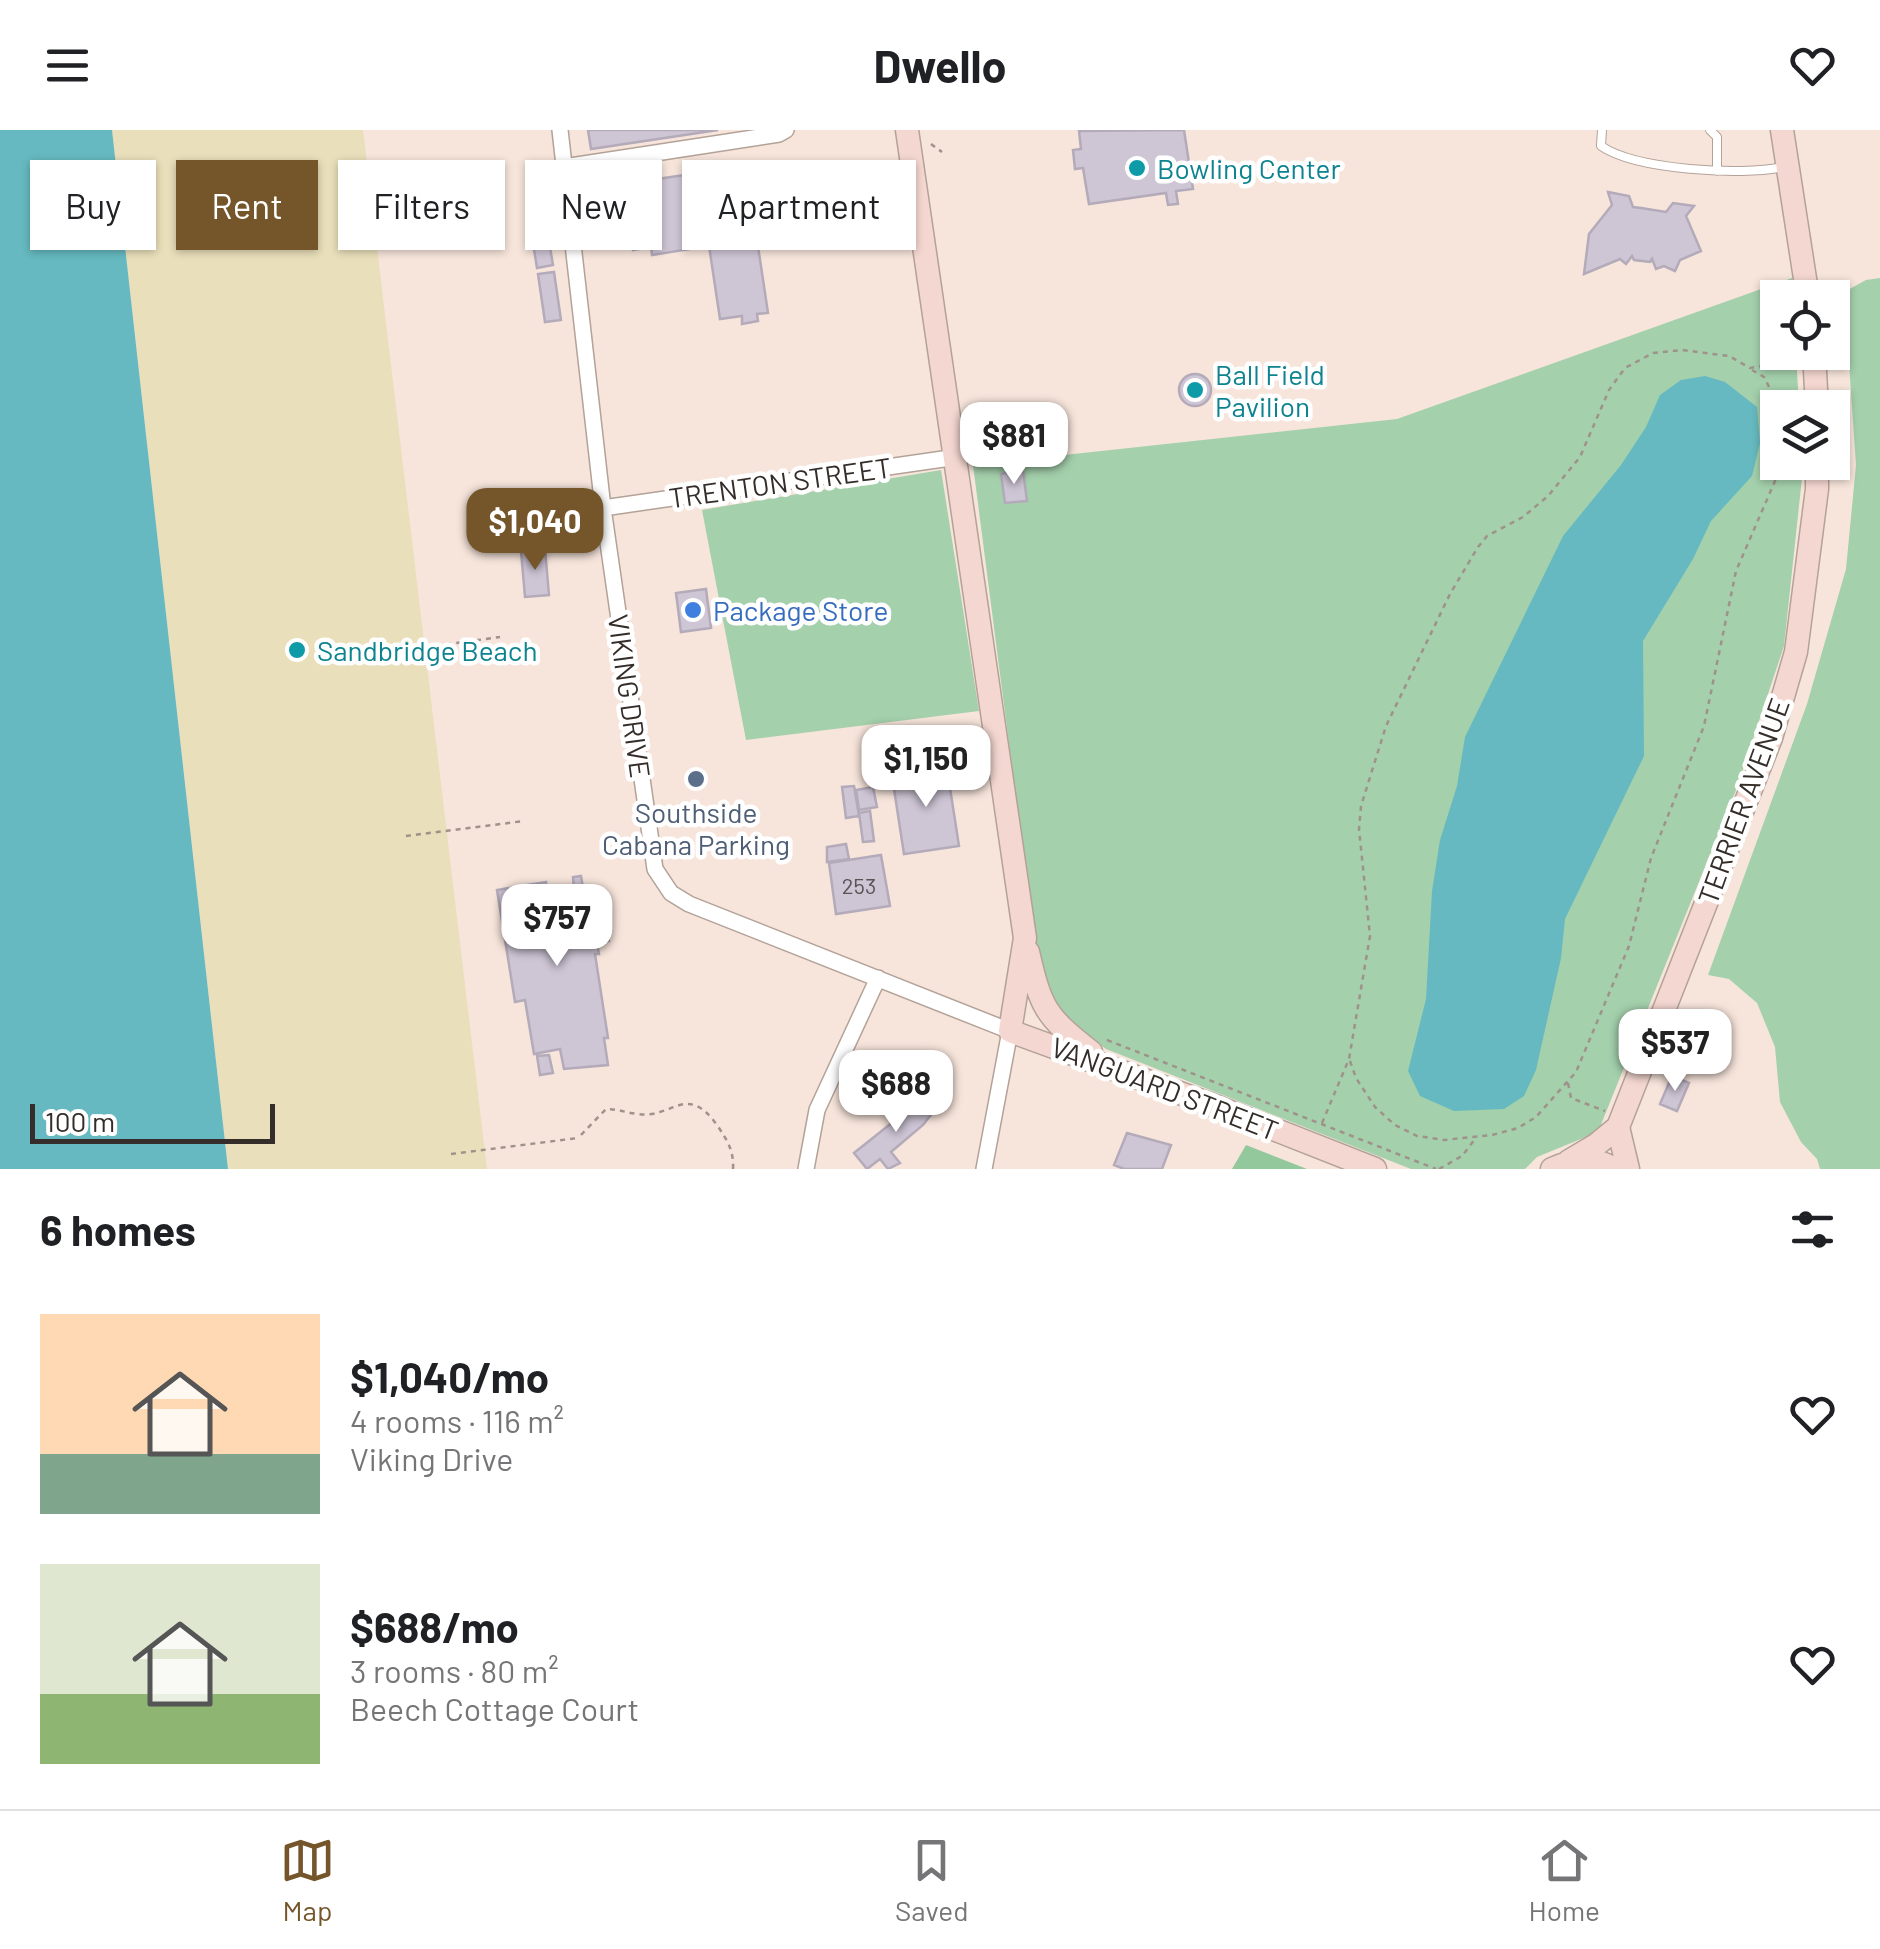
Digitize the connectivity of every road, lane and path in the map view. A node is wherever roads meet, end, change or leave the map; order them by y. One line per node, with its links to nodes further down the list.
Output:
1 (560, 130): 7 (street, VIKING DRIVE)
2 (786, 130): 8 (street)
3 (907, 130): 16 (street)
4 (1602, 130): 10 (lane)
5 (1710, 130): 10 (lane)
6 (1782, 130): 9 (street)
7 (563, 160)
8 (606, 160)
9 (1788, 166): 10 (lane); 12 (street)
10 (1717, 171)
11 (573, 250): 19 (street, VIKING DRIVE)
12 (1805, 280)
13 (1760, 366): 14 (path)
14 (1750, 368): 15 (path); 28 (path)
15 (1771, 390)
16 (957, 457): 19 (street, TRENTON STREET); 24 (street)
17 (1775, 480): 30 (path)
18 (1815, 480): 33 (street, TERRIER AVENUE)
19 (603, 508): 25 (street, VIKING DRIVE)
20 (500, 637): 21 (path)
21 (377, 654)
22 (524, 821): 23 (path)
23 (406, 836)
24 (1025, 938): 26 (street); 29 (street)
25 (878, 978): 26 (street, VIKING DRIVE); 39 (street)
26 (1010, 1031): 29 (street, VANGUARD STREET); 40 (street)
27 (1106, 1040): 34 (path)
28 (1349, 1060): 34 (path); 35 (path)
29 (1110, 1066): 41 (street, VANGUARD STREET)
30 (1568, 1082): 31 (path); 32 (path)
31 (1556, 1096): 32 (path); 35 (path)
32 (1571, 1098): 33 (path)
33 (1615, 1120): 37 (street); 44 (street)
34 (1322, 1123): 42 (path)
35 (1476, 1138): 42 (path)
36 (451, 1154): 38 (path)
37 (1560, 1165): 43 (street)
38 (734, 1169)
39 (806, 1169)
40 (984, 1169)
41 (1375, 1169)
42 (1438, 1169)
43 (1614, 1169)
44 (1628, 1169)

